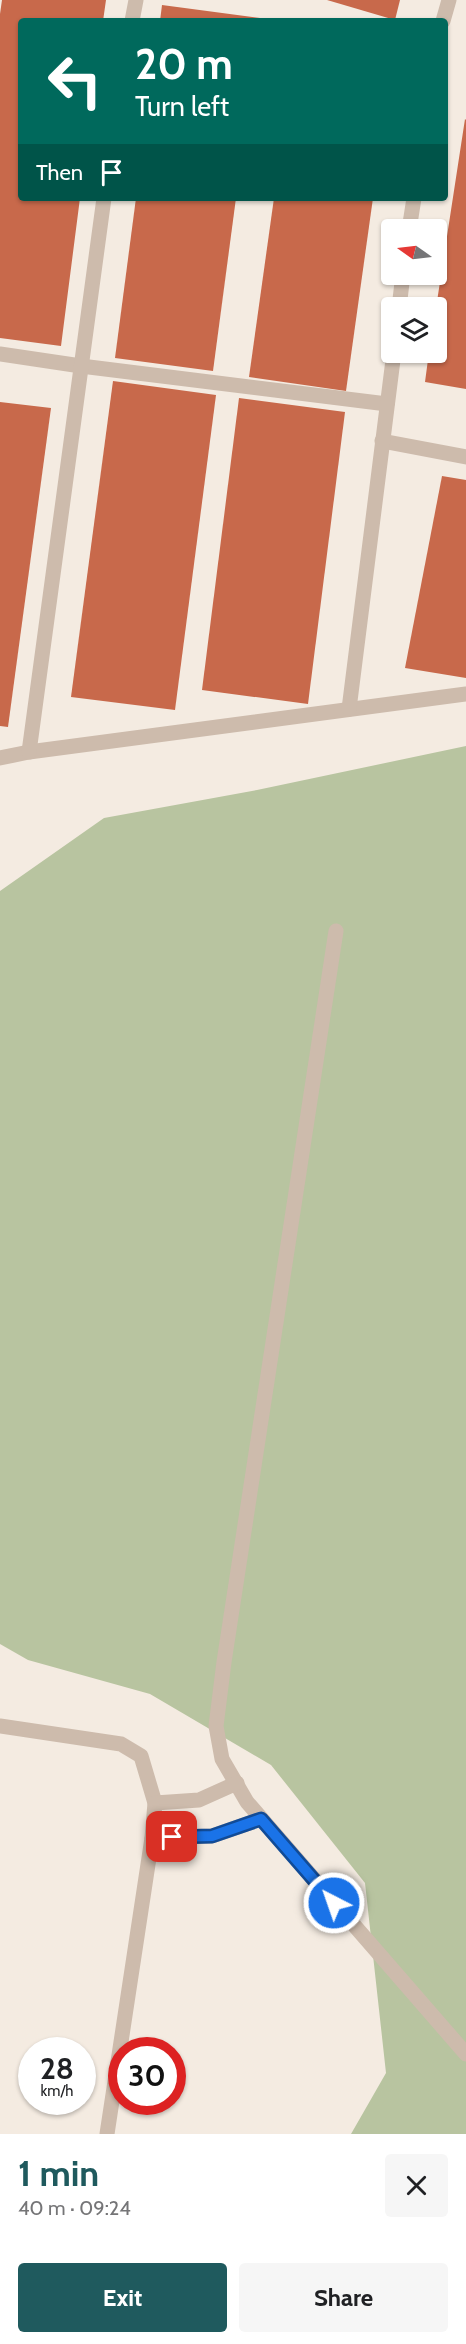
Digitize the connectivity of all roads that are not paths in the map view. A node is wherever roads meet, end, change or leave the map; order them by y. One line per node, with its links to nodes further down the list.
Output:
1 (136, 0): 3 (street)
2 (449, 0): 4 (street)
3 (133, 18)
4 (444, 18)
5 (104, 201): 10 (street)
6 (414, 201): 7 (street)
7 (411, 219)
8 (0, 354): 10 (street)
9 (393, 363): 11 (street)
10 (81, 366): 11 (street); 16 (street)
11 (387, 404): 12 (street)
12 (382, 441): 13 (street); 15 (street)
13 (466, 458)
14 (466, 694): 15 (street)
15 (349, 710): 16 (street)
16 (29, 752): 17 (street)
17 (0, 758)
18 (336, 931): 20 (street)
19 (0, 1726): 21 (street)
20 (237, 1783): 21 (street); 22 (street)
21 (155, 1803): 23 (street)
22 (261, 1819): 23 (street); 24 (street)
23 (152, 1838): 25 (street)
24 (466, 2054)
25 (107, 2134)

